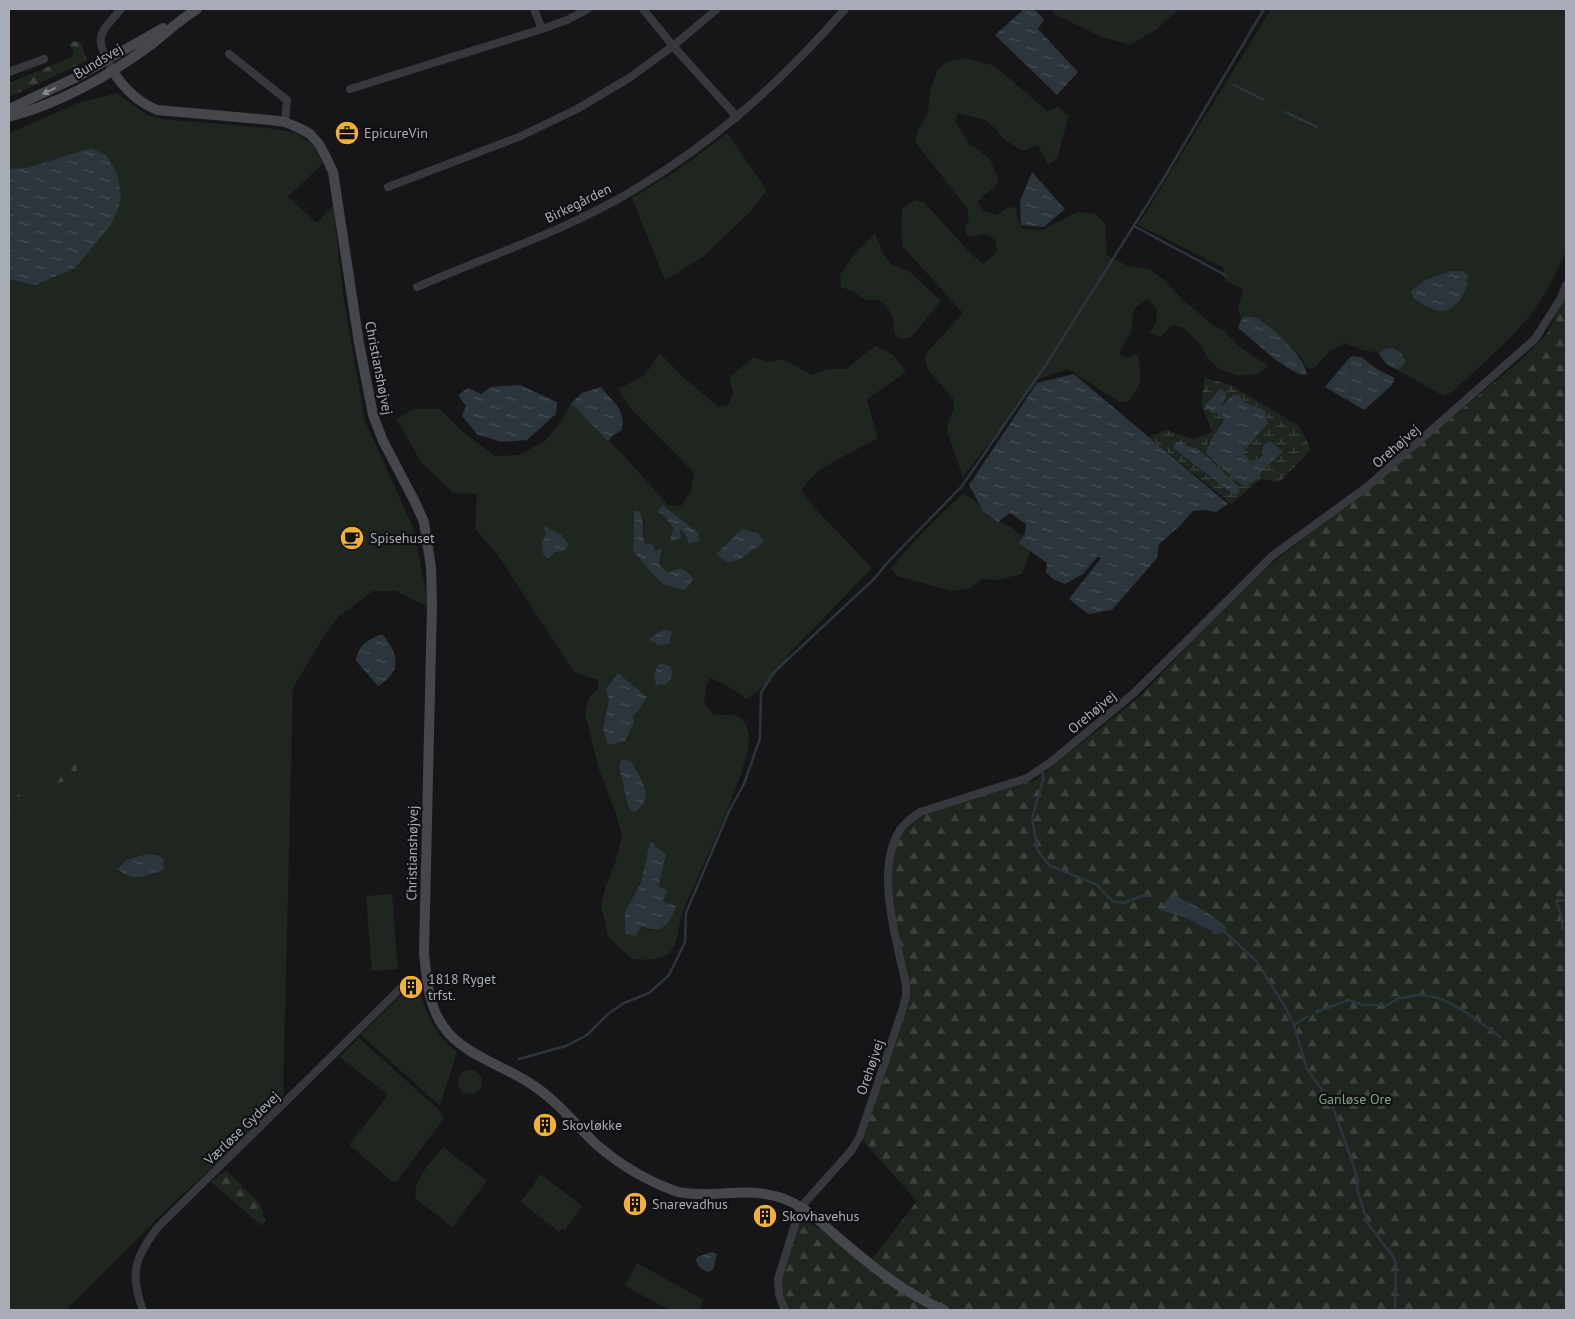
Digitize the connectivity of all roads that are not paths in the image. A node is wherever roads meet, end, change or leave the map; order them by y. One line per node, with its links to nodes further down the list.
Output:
1 (121, 9): 12 (street)
2 (534, 9): 8 (street)
3 (588, 9): 8 (street)
4 (643, 9): 9 (street)
5 (718, 9): 9 (street)
6 (845, 9): 18 (street, Birkegården)
7 (195, 10): 12 (street, Bundsvej); 13 (street, Bundsvej)
8 (542, 29): 15 (street)
9 (673, 46): 18 (street); 20 (street)
10 (229, 54): 19 (street)
11 (44, 58): 14 (street)
12 (107, 60): 13 (street); 16 (street, Bundsvej, one-way to 16)
13 (113, 71): 17 (street, Bundsvej); 19 (street, Christianshøjvej)
14 (9, 72)
15 (350, 89)
16 (9, 109)
17 (9, 117)
18 (737, 117): 22 (street, Birkegården)
19 (285, 122): 24 (street, Christianshøjvej)
20 (388, 187)
21 (1566, 285): 24 (street, Orehøjvej)
22 (417, 287)
23 (407, 982): 25 (street, Værløse Gydevej)
24 (800, 1208): 26 (street); 27 (street, Christianshøjvej)
25 (143, 1310)
26 (785, 1310)
27 (944, 1310)

